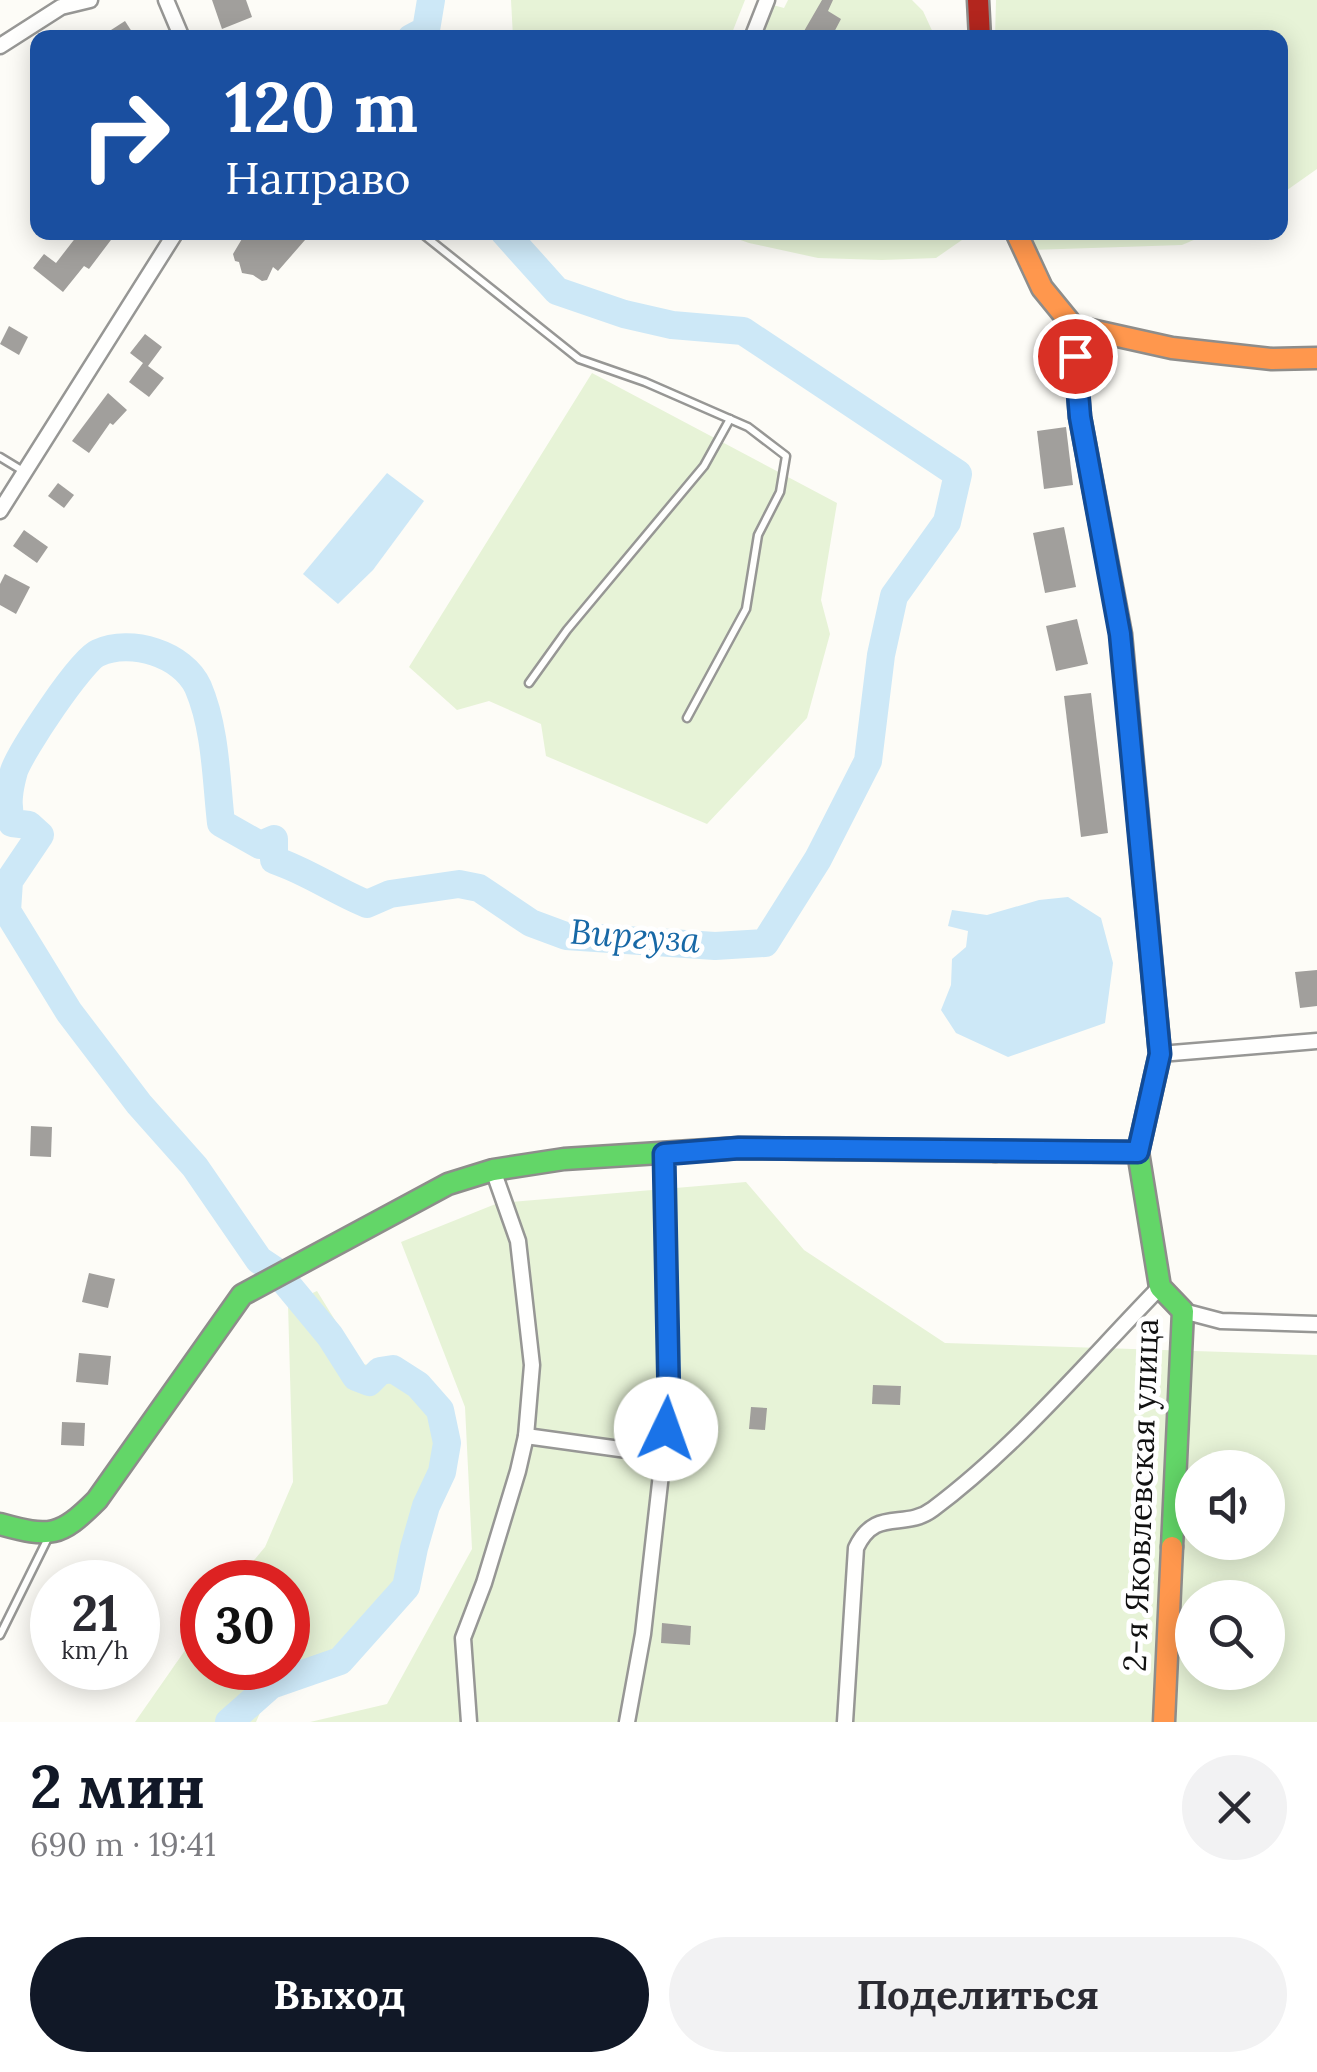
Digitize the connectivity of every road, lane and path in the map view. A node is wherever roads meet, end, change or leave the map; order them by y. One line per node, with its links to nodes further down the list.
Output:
1 (90, 0): 8 (street)
2 (166, 0): 5 (street)
3 (766, 0): 6 (street)
4 (978, 0): 7 (street)
5 (179, 30)
6 (755, 30)
7 (980, 30)
8 (0, 46)
9 (171, 240): 16 (street)
10 (430, 240): 14 (lane)
11 (1020, 240): 12 (street)
12 (1073, 326): 13 (street); 21 (street, 2-я Яковлевская улица)
13 (1317, 358)
14 (730, 418): 18 (lane); 19 (lane)
15 (0, 457): 16 (lane)
16 (24, 472): 17 (street)
17 (0, 512)
18 (529, 683)
19 (687, 718)
20 (1317, 1041): 21 (street)
21 (1160, 1054): 22 (street, 2-я Яковлевская улица)
22 (1138, 1152): 23 (street); 25 (street, 2-я Яковлевская улица)
23 (664, 1154): 24 (street); 29 (street)
24 (493, 1170): 28 (street); 31 (street)
25 (1160, 1287): 26 (street, 2-я Яковлевская улица); 35 (street)
26 (1184, 1311): 27 (street); 36 (street, 2-я Яковлевская улица)
27 (1317, 1324)
28 (526, 1436): 29 (street); 33 (street)
29 (663, 1455): 34 (street)
30 (0, 1524): 31 (street)
31 (48, 1537): 32 (lane)
32 (0, 1635)
33 (469, 1722)
34 (628, 1722)
35 (845, 1722)
36 (1164, 1722)

